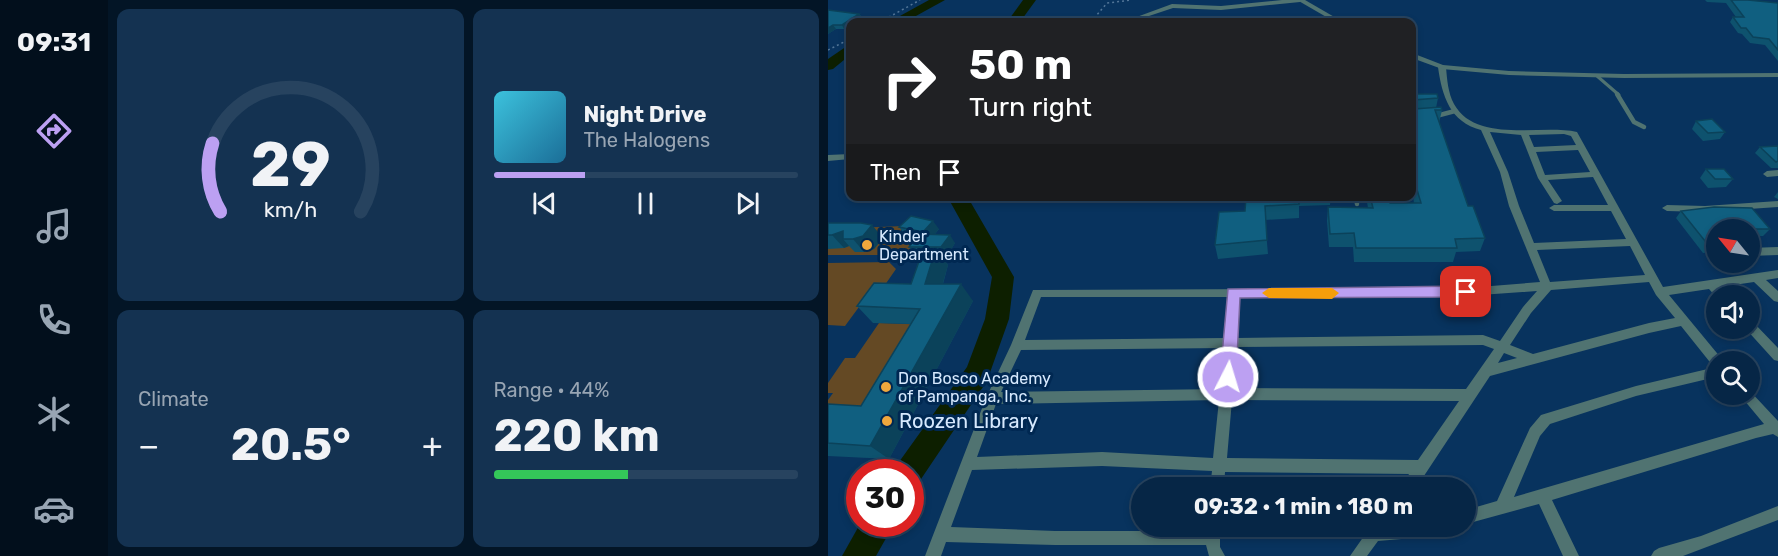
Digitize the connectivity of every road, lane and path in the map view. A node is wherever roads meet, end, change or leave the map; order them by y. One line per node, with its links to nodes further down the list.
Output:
1 (920, 0): 4 (path)
2 (1132, 0): 5 (path)
3 (1300, 0): 6 (street); 7 (street)
4 (887, 18)
5 (1094, 18)
6 (1137, 18)
7 (1332, 18)
8 (846, 41): 9 (path)
9 (828, 50)
10 (1416, 57): 11 (street)
11 (1442, 67): 13 (street); 14 (street)
12 (1778, 75): 13 (street)
13 (1597, 76): 16 (lane)
14 (1455, 111): 15 (lane); 17 (street)
15 (1431, 116)
16 (1644, 127)
17 (1485, 130): 18 (street); 33 (street)
18 (1523, 131): 19 (street); 20 (street)
19 (1581, 147): 20 (street); 24 (street)
20 (1532, 150): 26 (street)
21 (846, 157): 22 (street)
22 (828, 158)
23 (1778, 173): 25 (street)
24 (1596, 174): 26 (street); 30 (street)
25 (1767, 174)
26 (1542, 178): 30 (street)
27 (1357, 201): 28 (lane)
28 (1357, 204)
29 (1778, 204): 31 (street)
30 (1613, 208): 32 (street)
31 (1666, 208)
32 (1632, 242): 33 (street); 37 (street)
33 (1532, 247): 41 (street)
34 (1778, 251): 35 (street)
35 (1760, 252)
36 (1778, 274): 38 (street)
37 (1652, 278): 41 (street); 42 (street)
38 (1757, 278): 39 (street); 44 (street)
39 (1712, 285)
40 (1706, 286): 42 (street)
41 (1547, 287): 43 (street); 49 (street)
42 (1660, 292): 45 (street)
43 (1233, 293): 47 (street); 48 (street)
44 (1778, 298)
45 (1685, 321): 50 (street); 52 (street)
46 (1760, 337): 51 (street)
47 (1231, 342): 48 (street); 49 (street); 55 (street)
48 (1017, 345): 57 (street)
49 (1501, 348): 52 (street); 53 (street)
50 (1708, 351)
51 (1778, 356)
52 (1531, 358): 53 (street)
53 (1487, 371): 56 (street)
54 (1706, 374): 66 (street)
55 (1226, 394): 56 (street); 57 (street); 61 (street)
56 (1471, 395): 62 (street)
57 (992, 398): 60 (street)
58 (1755, 405): 59 (street)
59 (1777, 429): 65 (street)
60 (968, 464): 61 (street); 69 (street)
61 (1218, 465): 62 (street); 63 (street)
62 (1422, 467): 64 (street)
63 (1217, 477)
64 (1415, 477)
65 (1543, 496): 66 (street); 76 (street)
66 (1502, 507): 68 (street)
67 (1778, 513): 77 (street)
68 (1476, 514)
69 (942, 534): 70 (street); 73 (street)
70 (1131, 535)
71 (1212, 537): 74 (street)
72 (1372, 537): 75 (street)
73 (933, 556)
74 (1217, 556)
75 (1358, 556)
76 (1571, 556)
77 (1659, 556)

